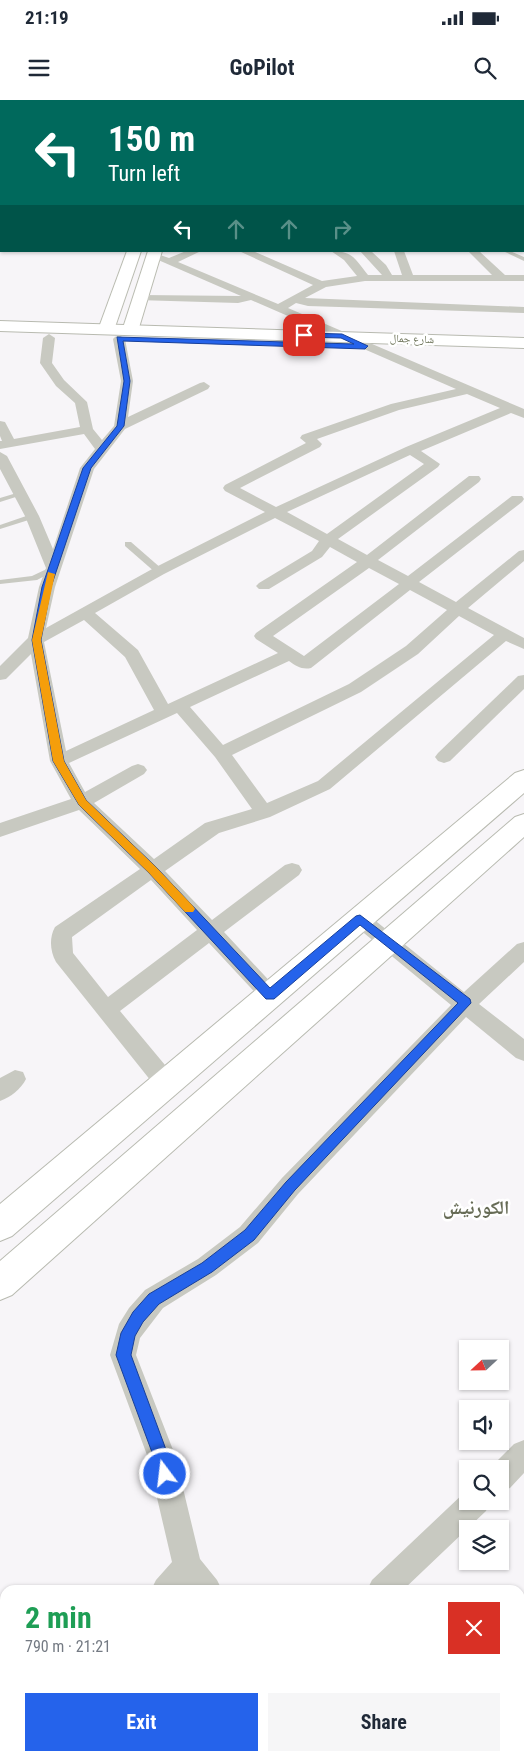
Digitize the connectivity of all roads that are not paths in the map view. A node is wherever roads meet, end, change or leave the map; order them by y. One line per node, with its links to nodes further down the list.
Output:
1 (134, 252): 24 (main road)
2 (194, 252): 11 (street)
3 (246, 252): 17 (street)
4 (338, 252): 12 (street)
5 (366, 252): 13 (street)
6 (399, 252): 14 (street)
7 (475, 252): 15 (street)
8 (507, 252): 10 (lane)
9 (155, 254): 11 (street); 19 (main road)
10 (524, 259)
11 (169, 262): 18 (street)
12 (365, 278): 13 (street); 17 (street)
13 (389, 278): 14 (street)
14 (409, 278): 15 (street)
15 (502, 278): 16 (street)
16 (524, 278)
17 (322, 285): 20 (street)
18 (252, 297): 19 (street); 21 (street)
19 (141, 298): 24 (main road)
20 (295, 299): 21 (street); 22 (street)
21 (279, 308): 26 (street)
22 (524, 310)
23 (0, 326): 24 (main road, شارع جمال)
24 (118, 333): 26 (main road, شارع جمال); 27 (main road, شارع جمال); 29 (main road, شارع جمال); 36 (street)
25 (0, 336): 27 (main road, شارع جمال)
26 (342, 336): 28 (main road, شارع جمال); 29 (street)
27 (49, 338): 37 (street)
28 (524, 343)
29 (365, 346): 30 (main road, شارع جمال); 32 (street)
30 (524, 353)
31 (204, 386): 36 (street)
32 (467, 390): 33 (street); 47 (street)
33 (510, 409): 34 (street); 40 (street)
34 (524, 414)
35 (0, 425): 38 (street)
36 (120, 426): 39 (street)
37 (87, 430): 38 (street); 39 (street)
38 (5, 445)
39 (102, 449): 54 (street)
40 (411, 450): 47 (street); 50 (street)
41 (0, 456): 42 (street)
42 (5, 474): 44 (street)
43 (474, 479): 53 (street)
44 (20, 494): 46 (lane); 48 (street)
45 (517, 499): 57 (street)
46 (0, 500)
47 (274, 513): 50 (street); 55 (street)
48 (32, 516): 49 (lane); 54 (street)
49 (0, 527)
50 (328, 540): 53 (street); 58 (street)
51 (128, 544): 55 (lane)
52 (524, 554): 59 (street)
53 (368, 561): 57 (street); 64 (street)
54 (53, 568): 56 (lane); 62 (street)
55 (159, 571): 60 (street)
56 (0, 582)
57 (410, 584): 59 (street); 64 (street)
58 (264, 586)
59 (457, 609): 61 (street); 68 (street)
60 (84, 612): 62 (street); 67 (street)
61 (504, 634): 63 (street); 74 (street)
62 (36, 640): 65 (street); 70 (street)
63 (524, 644)
64 (290, 654): 67 (street)
65 (0, 675)
66 (524, 680): 69 (street)
67 (171, 709): 68 (street); 70 (street)
68 (221, 753): 74 (street)
69 (444, 757)
70 (58, 761): 73 (street)
71 (138, 770): 73 (street)
72 (524, 779): 79 (main road)
73 (82, 802): 76 (street); 77 (street)
74 (264, 812): 77 (street)
75 (524, 823): 81 (main road)
76 (0, 830)
77 (152, 870): 80 (street); 85 (street)
78 (292, 870): 80 (street)
79 (360, 919): 81 (street); 83 (main road)
80 (210, 931): 83 (street); 85 (street)
81 (388, 942): 84 (street); 89 (main road)
82 (524, 950): 84 (street)
83 (270, 995): 87 (main road)
84 (466, 1003): 86 (street); 93 (street)
85 (106, 1010): 87 (street)
86 (524, 1052)
87 (167, 1084): 88 (main road)
88 (0, 1225)
89 (0, 1283)
90 (524, 1454): 91 (street)
91 (509, 1469)
92 (466, 1510): 96 (street)
93 (187, 1566): 94 (street); 95 (street)
94 (170, 1585)
95 (203, 1585)
96 (387, 1585)

